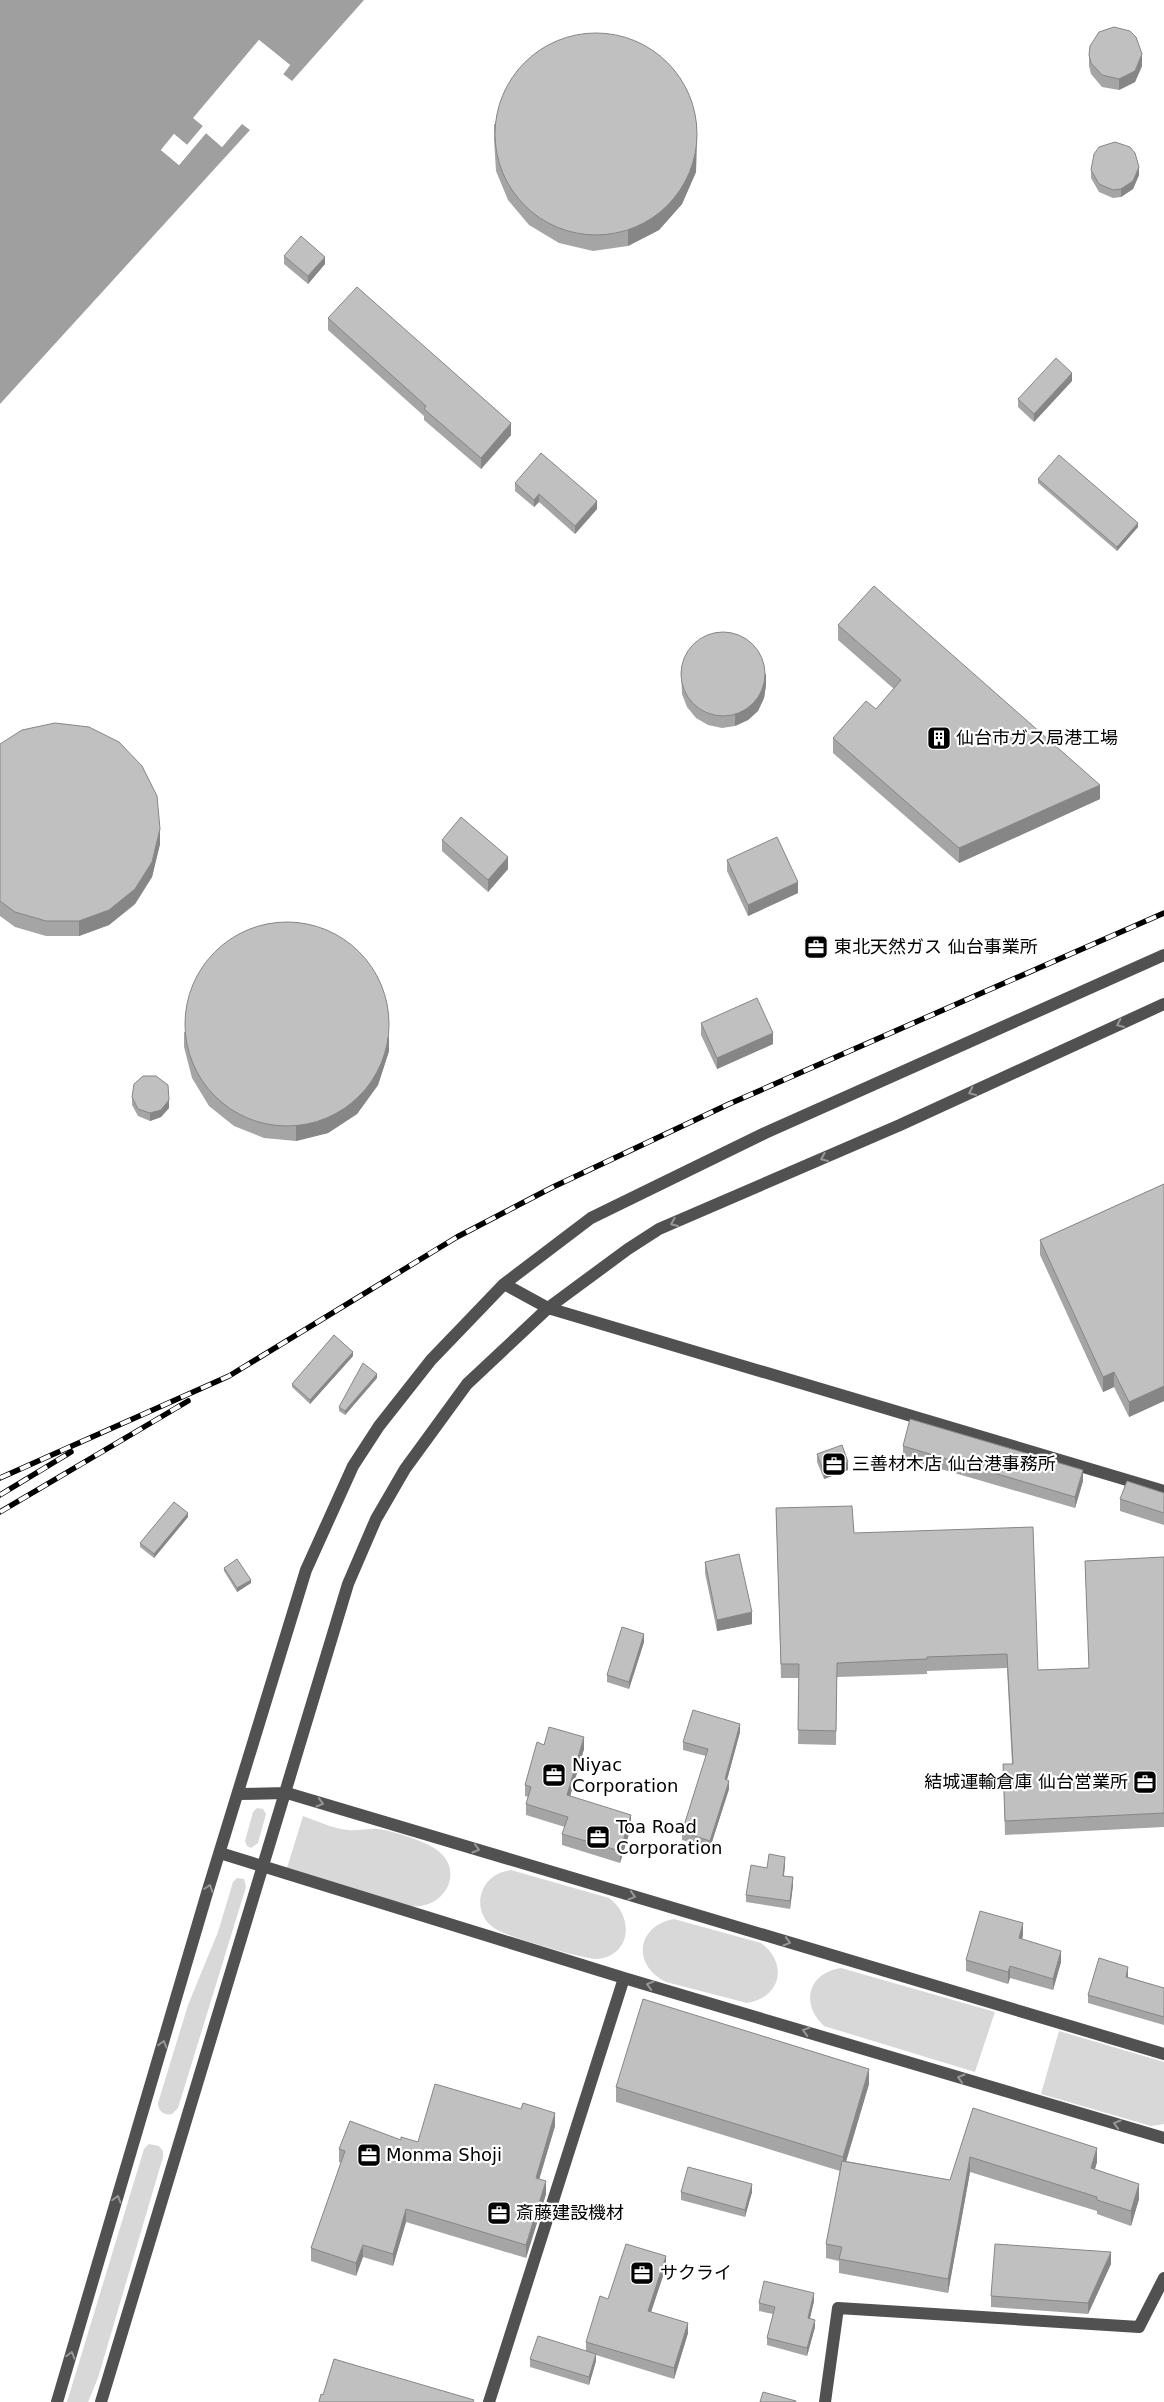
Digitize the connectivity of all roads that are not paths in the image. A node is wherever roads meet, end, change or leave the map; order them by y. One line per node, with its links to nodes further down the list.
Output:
1 (1164, 955): 3 (street)
2 (1164, 1004): 4 (street, one-way to 4)
3 (504, 1284): 4 (street); 7 (street)
4 (548, 1308): 5 (street); 6 (street)
5 (1164, 1491)
6 (287, 1793): 7 (street); 9 (street); 11 (street, one-way to 11)
7 (238, 1794): 8 (street)
8 (220, 1854): 9 (street); 14 (street, one-way to 8)
9 (264, 1867): 10 (street); 15 (street)
10 (624, 1978): 12 (street, one-way to 10); 16 (street)
11 (1164, 2054)
12 (1164, 2138)
13 (1164, 2278): 17 (street)
14 (57, 2402)
15 (101, 2402)
16 (489, 2402)
17 (825, 2402)

